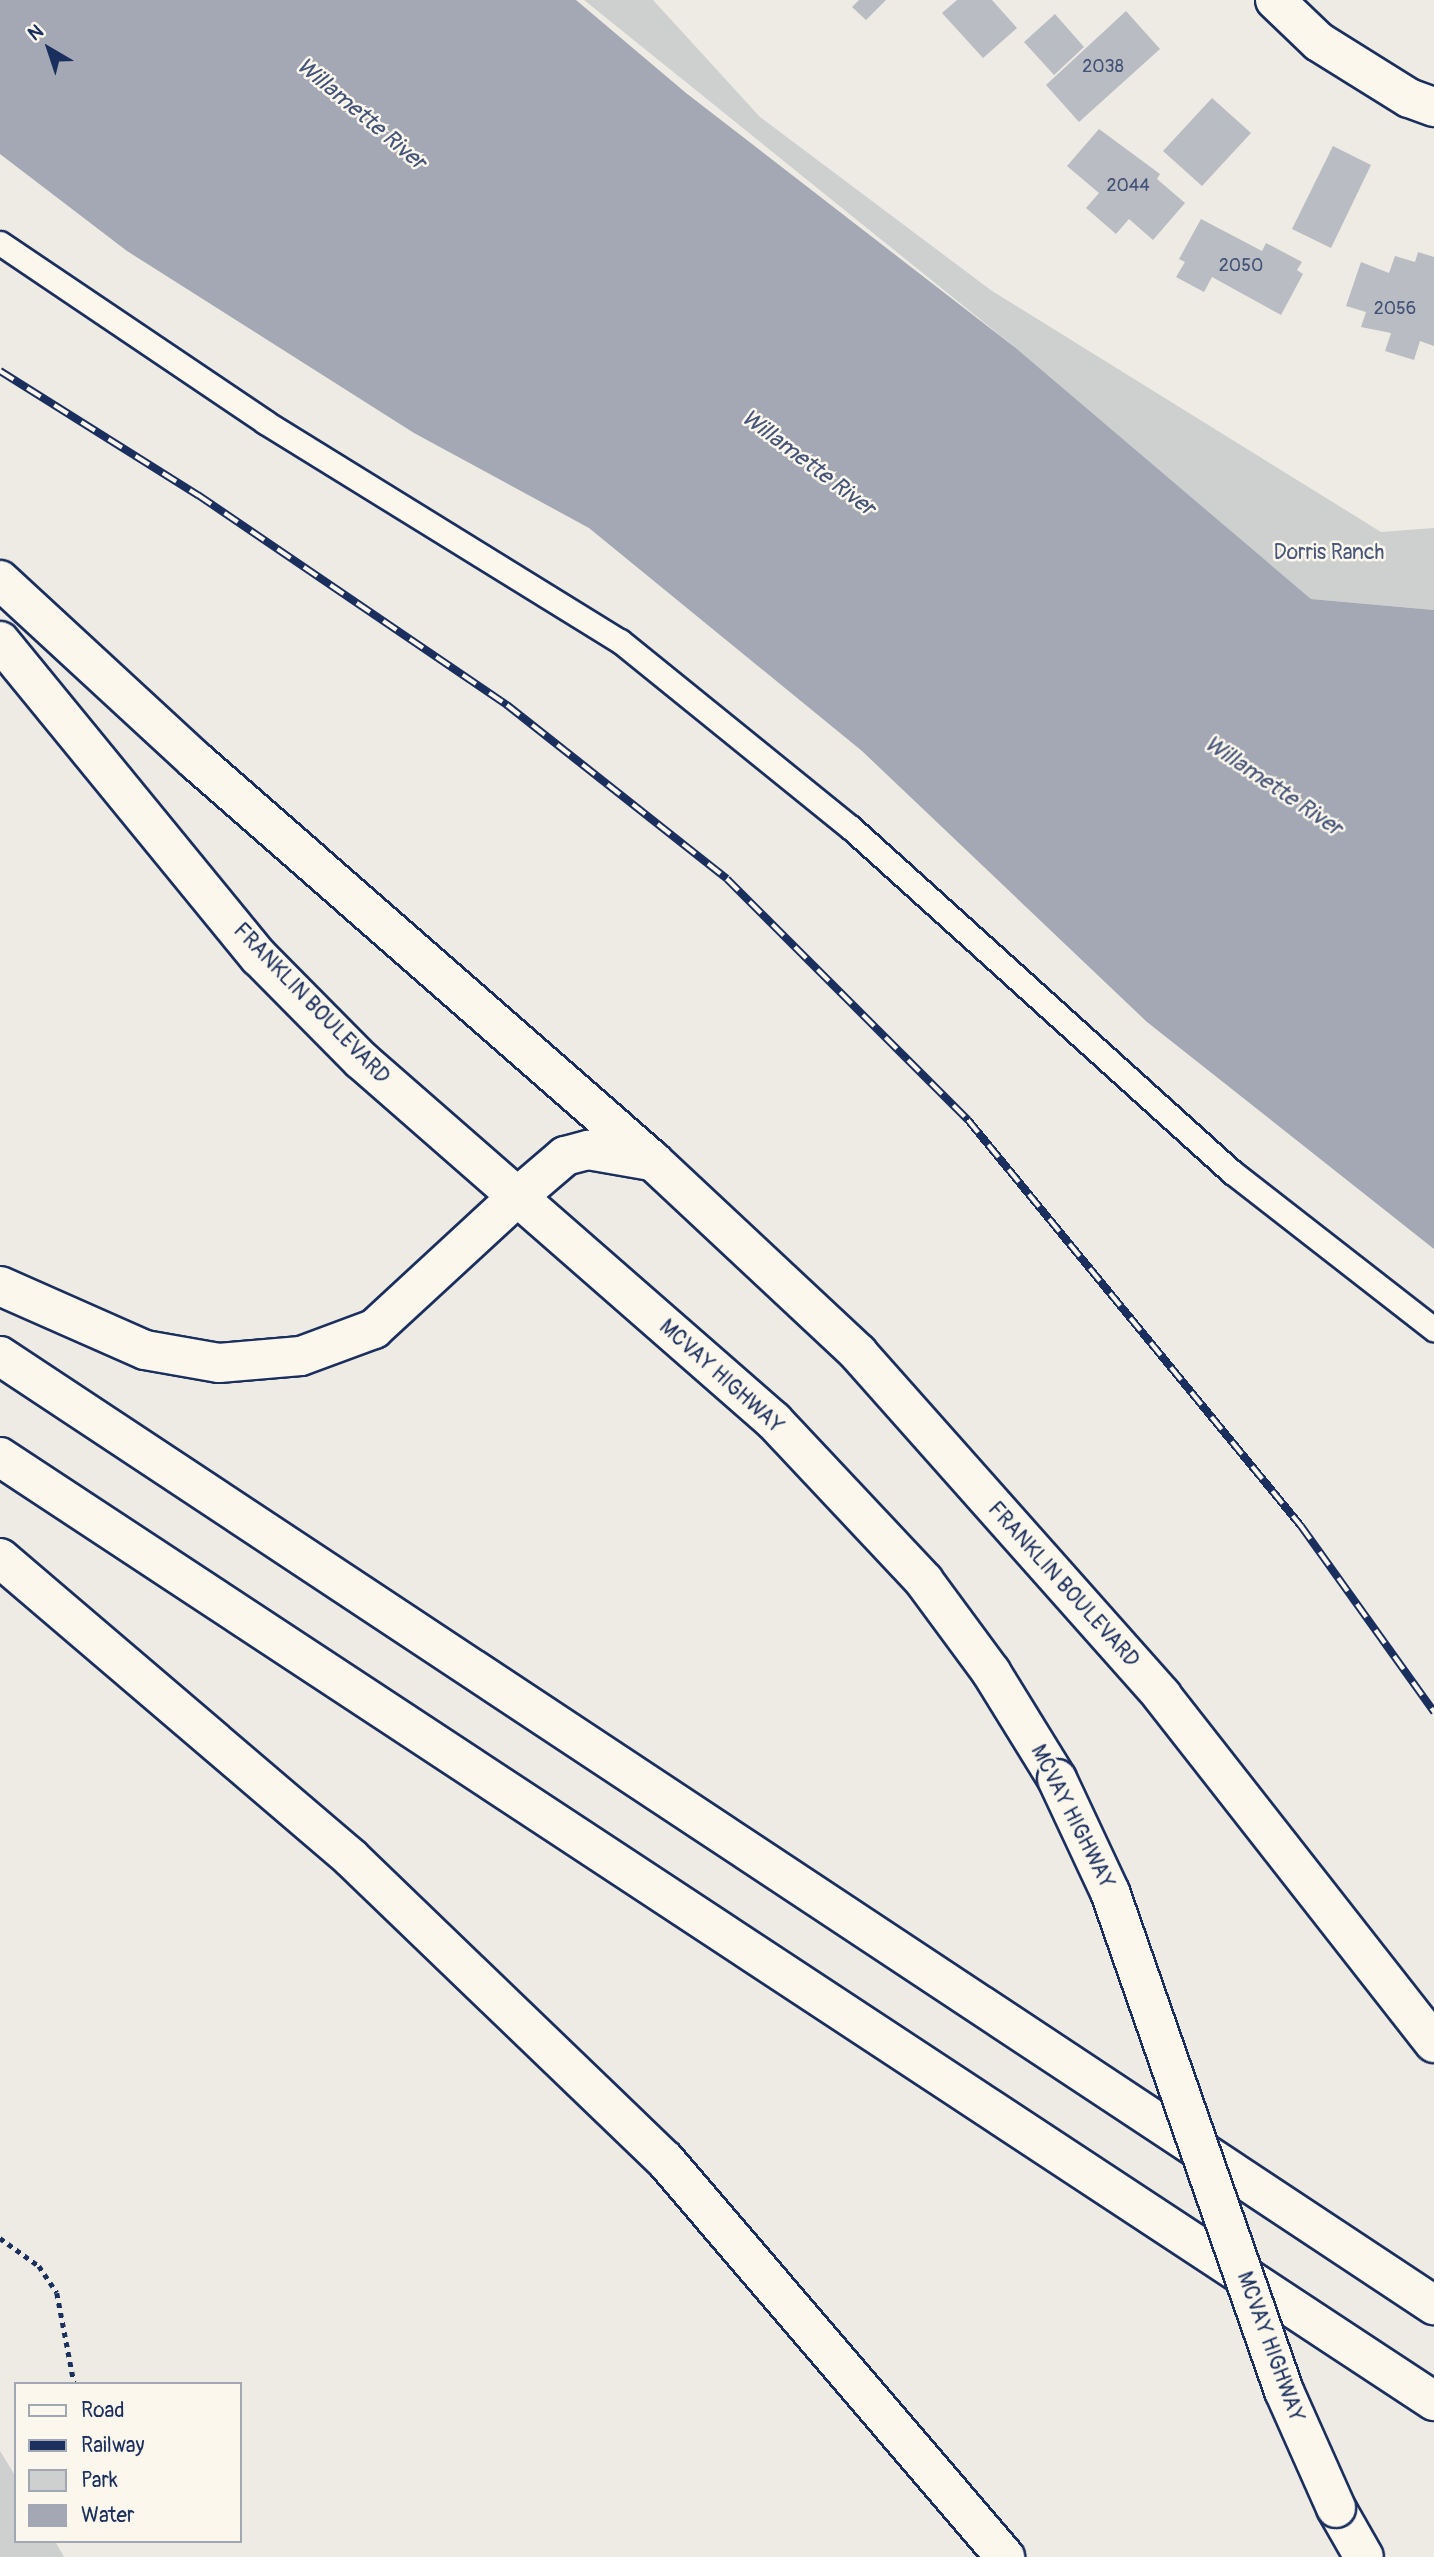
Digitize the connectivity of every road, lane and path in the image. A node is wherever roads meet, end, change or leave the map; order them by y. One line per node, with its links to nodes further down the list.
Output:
1 (1275, 0): 2 (main road)
2 (1434, 107)
3 (0, 243): 9 (lane)
4 (0, 579): 6 (main road, FRANKLIN BOULEVARD)
5 (0, 641): 7 (main road, FRANKLIN BOULEVARD)
6 (653, 1161): 7 (main road); 13 (main road, FRANKLIN BOULEVARD)
7 (516, 1198): 8 (main road); 19 (main road, MCVAY HIGHWAY, bridge)
8 (0, 1286)
9 (1434, 1329)
10 (0, 1356): 15 (main road)
11 (0, 1457): 17 (main road)
12 (0, 1558): 18 (main road)
13 (1434, 2043)
14 (0, 2238): 16 (path)
15 (1434, 2305)
16 (74, 2382)
17 (1434, 2401)
18 (1004, 2557)
19 (1364, 2557)

